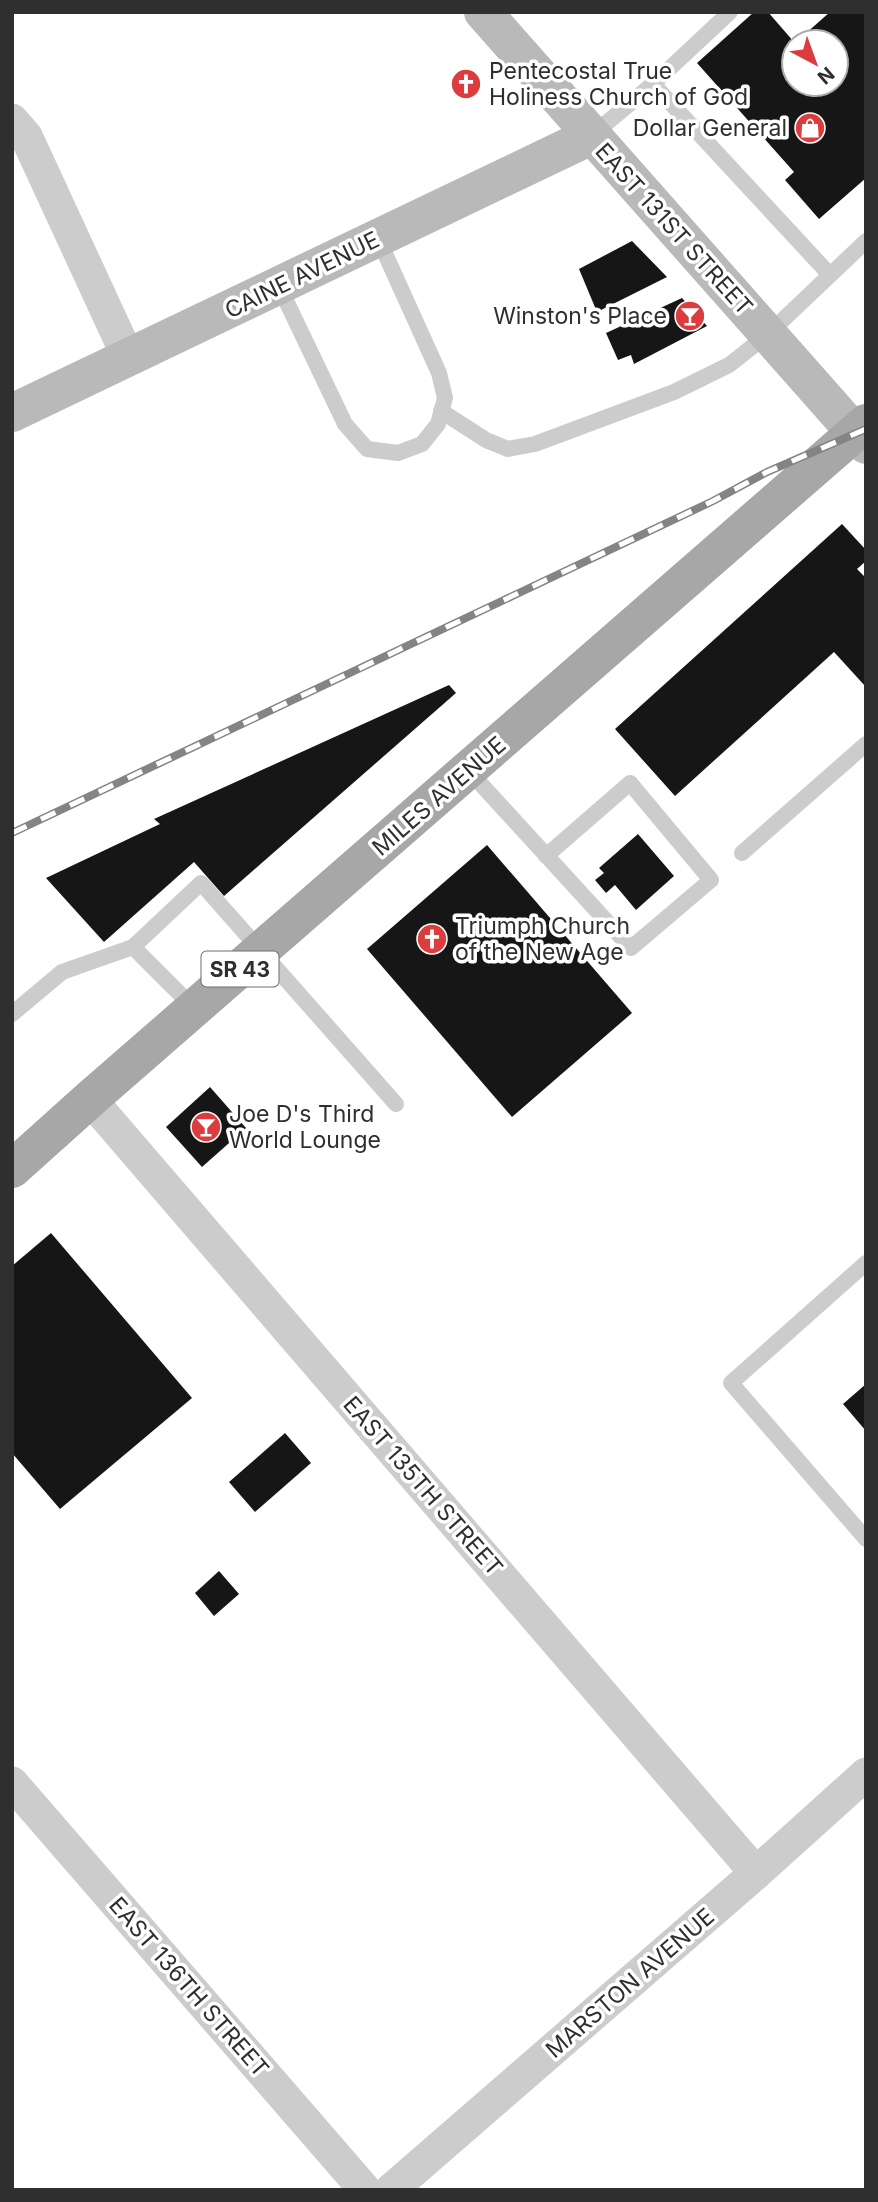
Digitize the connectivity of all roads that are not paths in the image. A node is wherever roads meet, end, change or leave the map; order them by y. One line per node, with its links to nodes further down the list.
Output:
1 (483, 12): 5 (street, EAST 131ST STREET)
2 (730, 12): 3 (lane)
3 (653, 85): 5 (lane); 8 (lane)
4 (12, 120): 11 (street)
5 (591, 136): 6 (street, CAINE AVENUE); 10 (street, EAST 131ST STREET)
6 (378, 239): 9 (street, CAINE AVENUE); 12 (lane)
7 (866, 241): 8 (lane)
8 (830, 275): 10 (lane)
9 (279, 286): 11 (street, CAINE AVENUE); 12 (lane)
10 (768, 334): 12 (lane); 14 (street, EAST 131ST STREET)
11 (128, 357): 13 (street, CAINE AVENUE)
12 (441, 411)
13 (12, 413)
14 (862, 434): 16 (main road, MILES AVENUE / SR 43)
15 (866, 744): 17 (lane)
16 (468, 770): 18 (lane); 20 (main road, MILES AVENUE / SR 43)
17 (743, 853)
18 (546, 856): 18 (lane)
19 (133, 947): 20 (lane); 21 (lane); 22 (lane)
20 (261, 950): 21 (main road, MILES AVENUE / SR 43); 24 (lane)
21 (194, 1008): 23 (main road, MILES AVENUE / SR 43)
22 (12, 1014)
23 (90, 1099): 25 (main road, MILES AVENUE / SR 43); 30 (street, EAST 135TH STREET)
24 (396, 1104)
25 (12, 1169)
26 (866, 1263): 27 (lane)
27 (866, 1539)
28 (866, 1774): 30 (street, MARSTON AVENUE)
29 (12, 1783): 31 (street, EAST 136TH STREET)
30 (756, 1873): 32 (street, MARSTON AVENUE)
31 (365, 2190)
32 (391, 2190)

